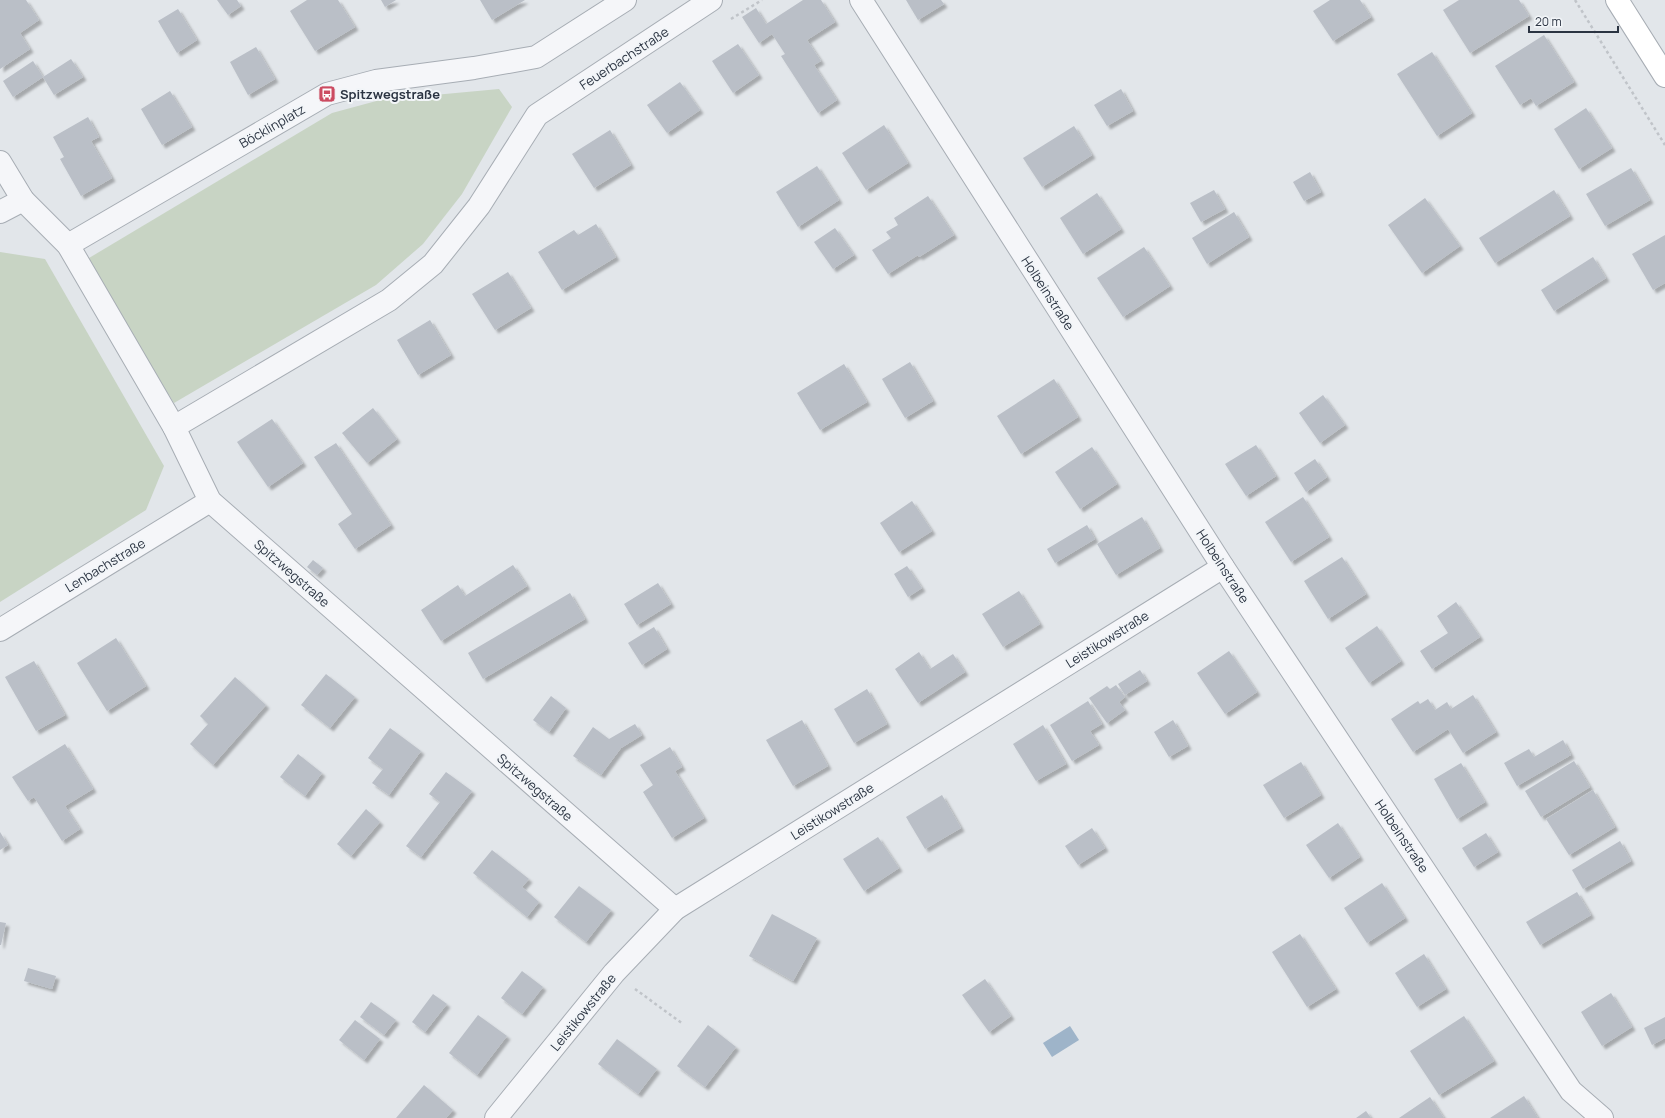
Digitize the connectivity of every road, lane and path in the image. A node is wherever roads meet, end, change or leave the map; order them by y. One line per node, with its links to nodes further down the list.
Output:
1 (625, 0): 11 (street, Böcklinplatz)
2 (711, 0): 12 (street, Feuerbachstraße)
3 (861, 0): 14 (street, Holbeinstraße)
4 (1575, 0): 7 (path)
5 (1617, 0): 6 (main road)
6 (1665, 76)
7 (1665, 145)
8 (0, 162): 9 (street, Spitzwegstraße)
9 (24, 200): 10 (street); 11 (street, Spitzwegstraße)
10 (0, 212)
11 (68, 246): 12 (street, Spitzwegstraße)
12 (174, 427): 13 (street, Spitzwegstraße)
13 (210, 501): 15 (street, Lenbachstraße); 16 (street, Spitzwegstraße)
14 (1223, 566): 16 (street, Leistikowstraße); 20 (street, Holbeinstraße)
15 (0, 630)
16 (675, 909): 17 (street, Leistikowstraße)
17 (614, 973): 18 (path); 19 (street, Leistikowstraße)
18 (683, 1024)
19 (496, 1118)
20 (1602, 1118)

